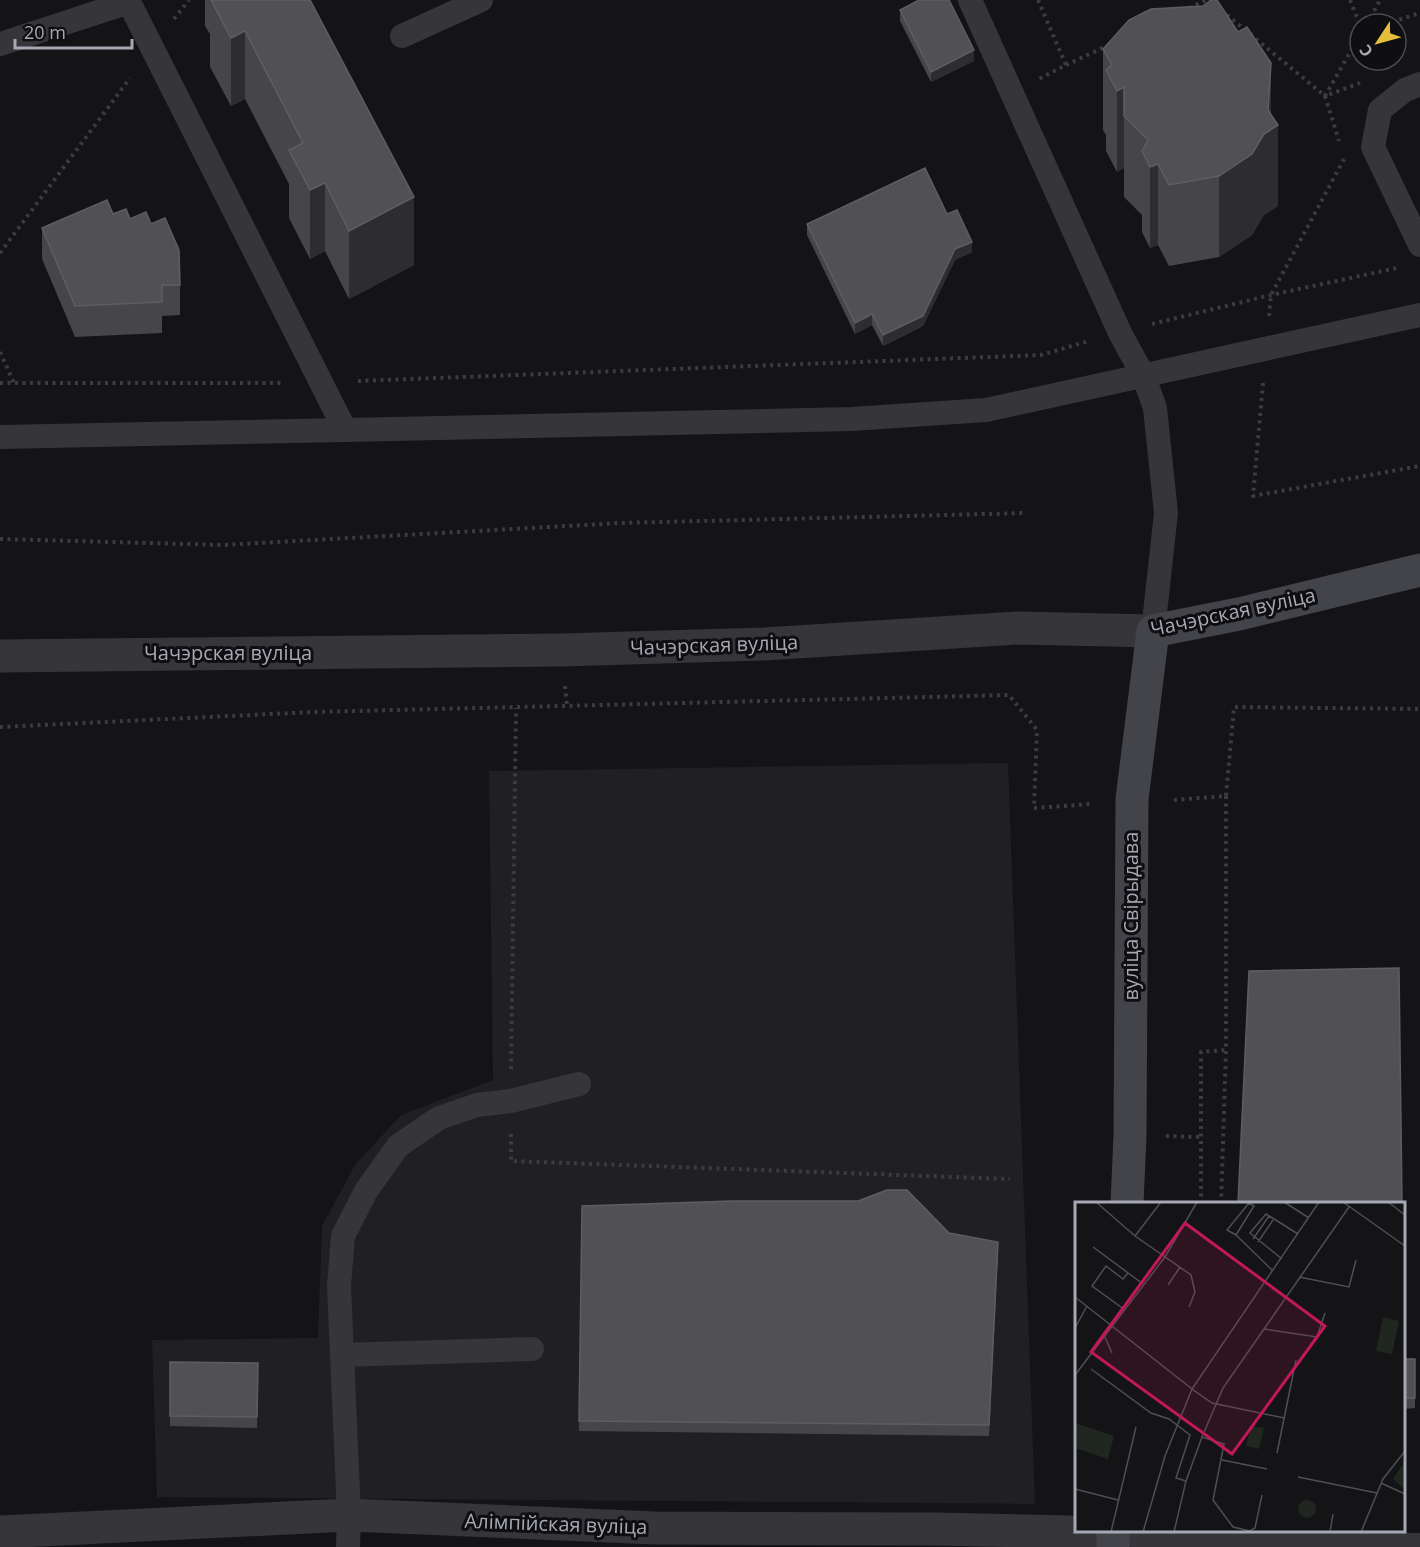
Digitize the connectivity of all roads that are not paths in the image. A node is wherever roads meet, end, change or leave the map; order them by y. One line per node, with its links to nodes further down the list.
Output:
1 (481, 0): 3 (lane)
2 (970, 0): 8 (lane)
3 (402, 36)
4 (0, 44): 9 (lane)
5 (1420, 84): 6 (lane)
6 (1420, 245)
7 (1420, 315): 8 (lane)
8 (1144, 377): 9 (lane); 12 (lane)
9 (345, 430): 10 (lane)
10 (0, 437)
11 (1420, 570): 12 (main road, Чачэрская вуліца)
12 (1153, 631): 13 (street, Чачэрская вуліца); 15 (main road, вуліца Свірыдава)
13 (0, 656)
14 (579, 1084): 17 (lane)
15 (1127, 1202)
16 (532, 1349): 17 (lane)
17 (342, 1355): 18 (lane)
18 (349, 1515): 19 (street, Алімпійская вуліца); 22 (street, Алімпійская вуліца); 25 (lane)
19 (0, 1532)
20 (1113, 1537): 21 (lane); 23 (street, Алімпійская вуліца)
21 (1231, 1537): 24 (lane)
22 (656, 1538): 23 (street, Алімпійская вуліца)
23 (937, 1538)
24 (1420, 1545)
25 (348, 1547)

